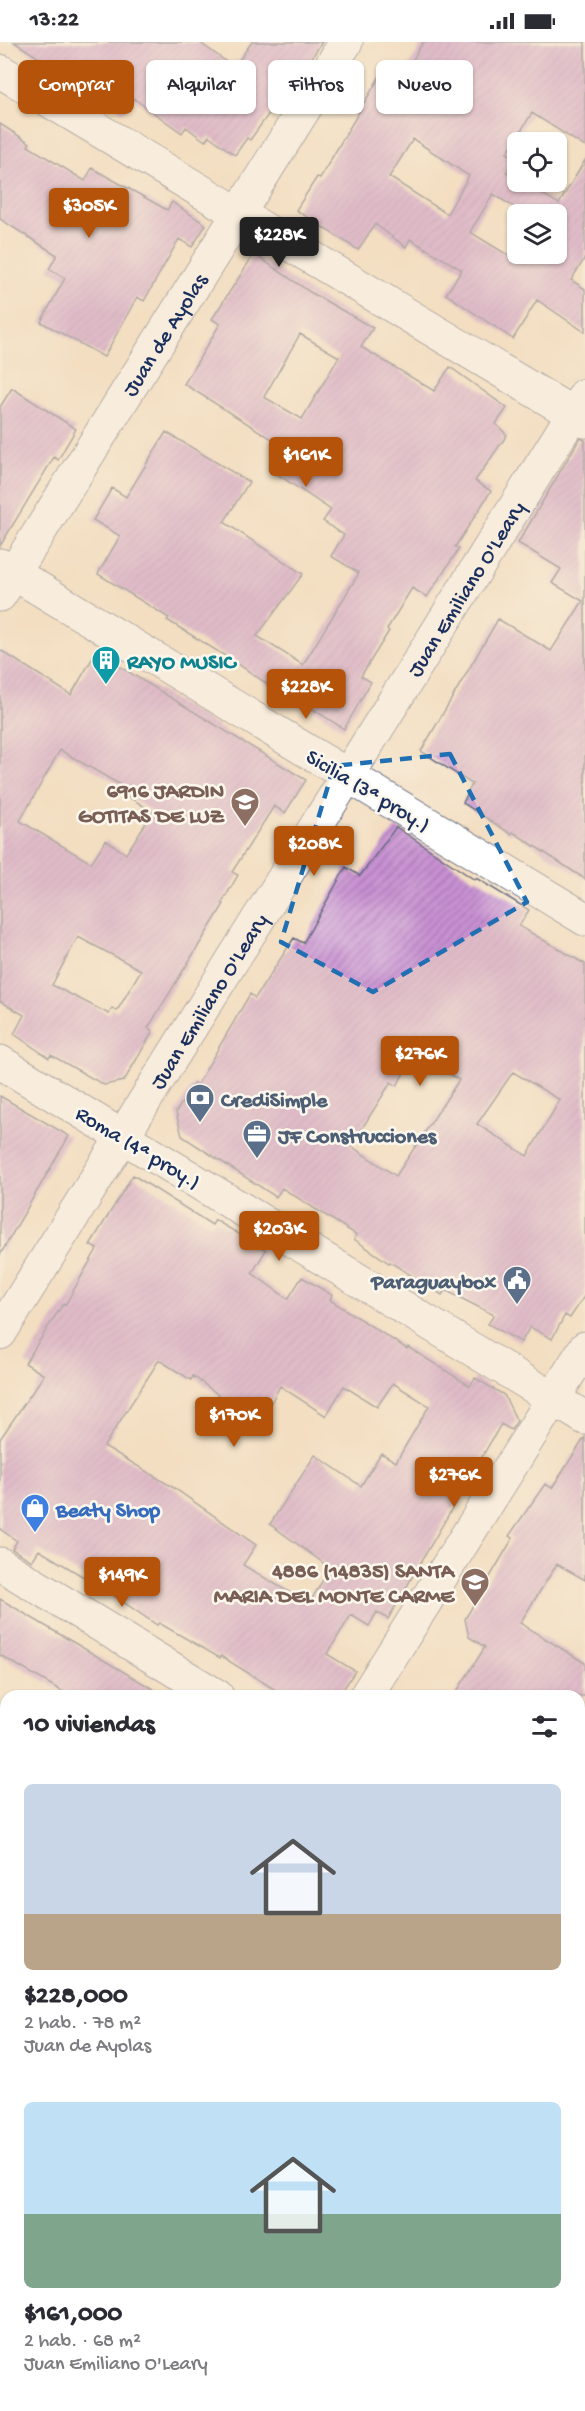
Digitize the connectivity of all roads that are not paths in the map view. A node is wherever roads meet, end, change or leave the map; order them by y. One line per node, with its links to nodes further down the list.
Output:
1 (346, 42): 3 (street, Juan de Ayolas)
2 (0, 71): 3 (street)
3 (239, 214): 4 (street); 5 (street, Juan de Ayolas)
4 (581, 410): 6 (street, Juan Emiliano O'Leary)
5 (5, 578): 6 (street, Sicilia (3ª proy.))
6 (348, 776): 7 (street, Sicilia (3ª proy.)); 9 (street, Juan Emiliano O'Leary)
7 (585, 919)
8 (0, 1062): 9 (street, Roma (4ª proy.))
9 (122, 1136): 10 (street, Juan Emiliano O'Leary); 12 (street, Roma (4ª proy.))
10 (0, 1333)
11 (585, 1348): 12 (street)
12 (553, 1399): 13 (street, Roma (4ª proy.)); 16 (street)
13 (585, 1418)
14 (0, 1564): 15 (street)
15 (207, 1690)
16 (370, 1690)

